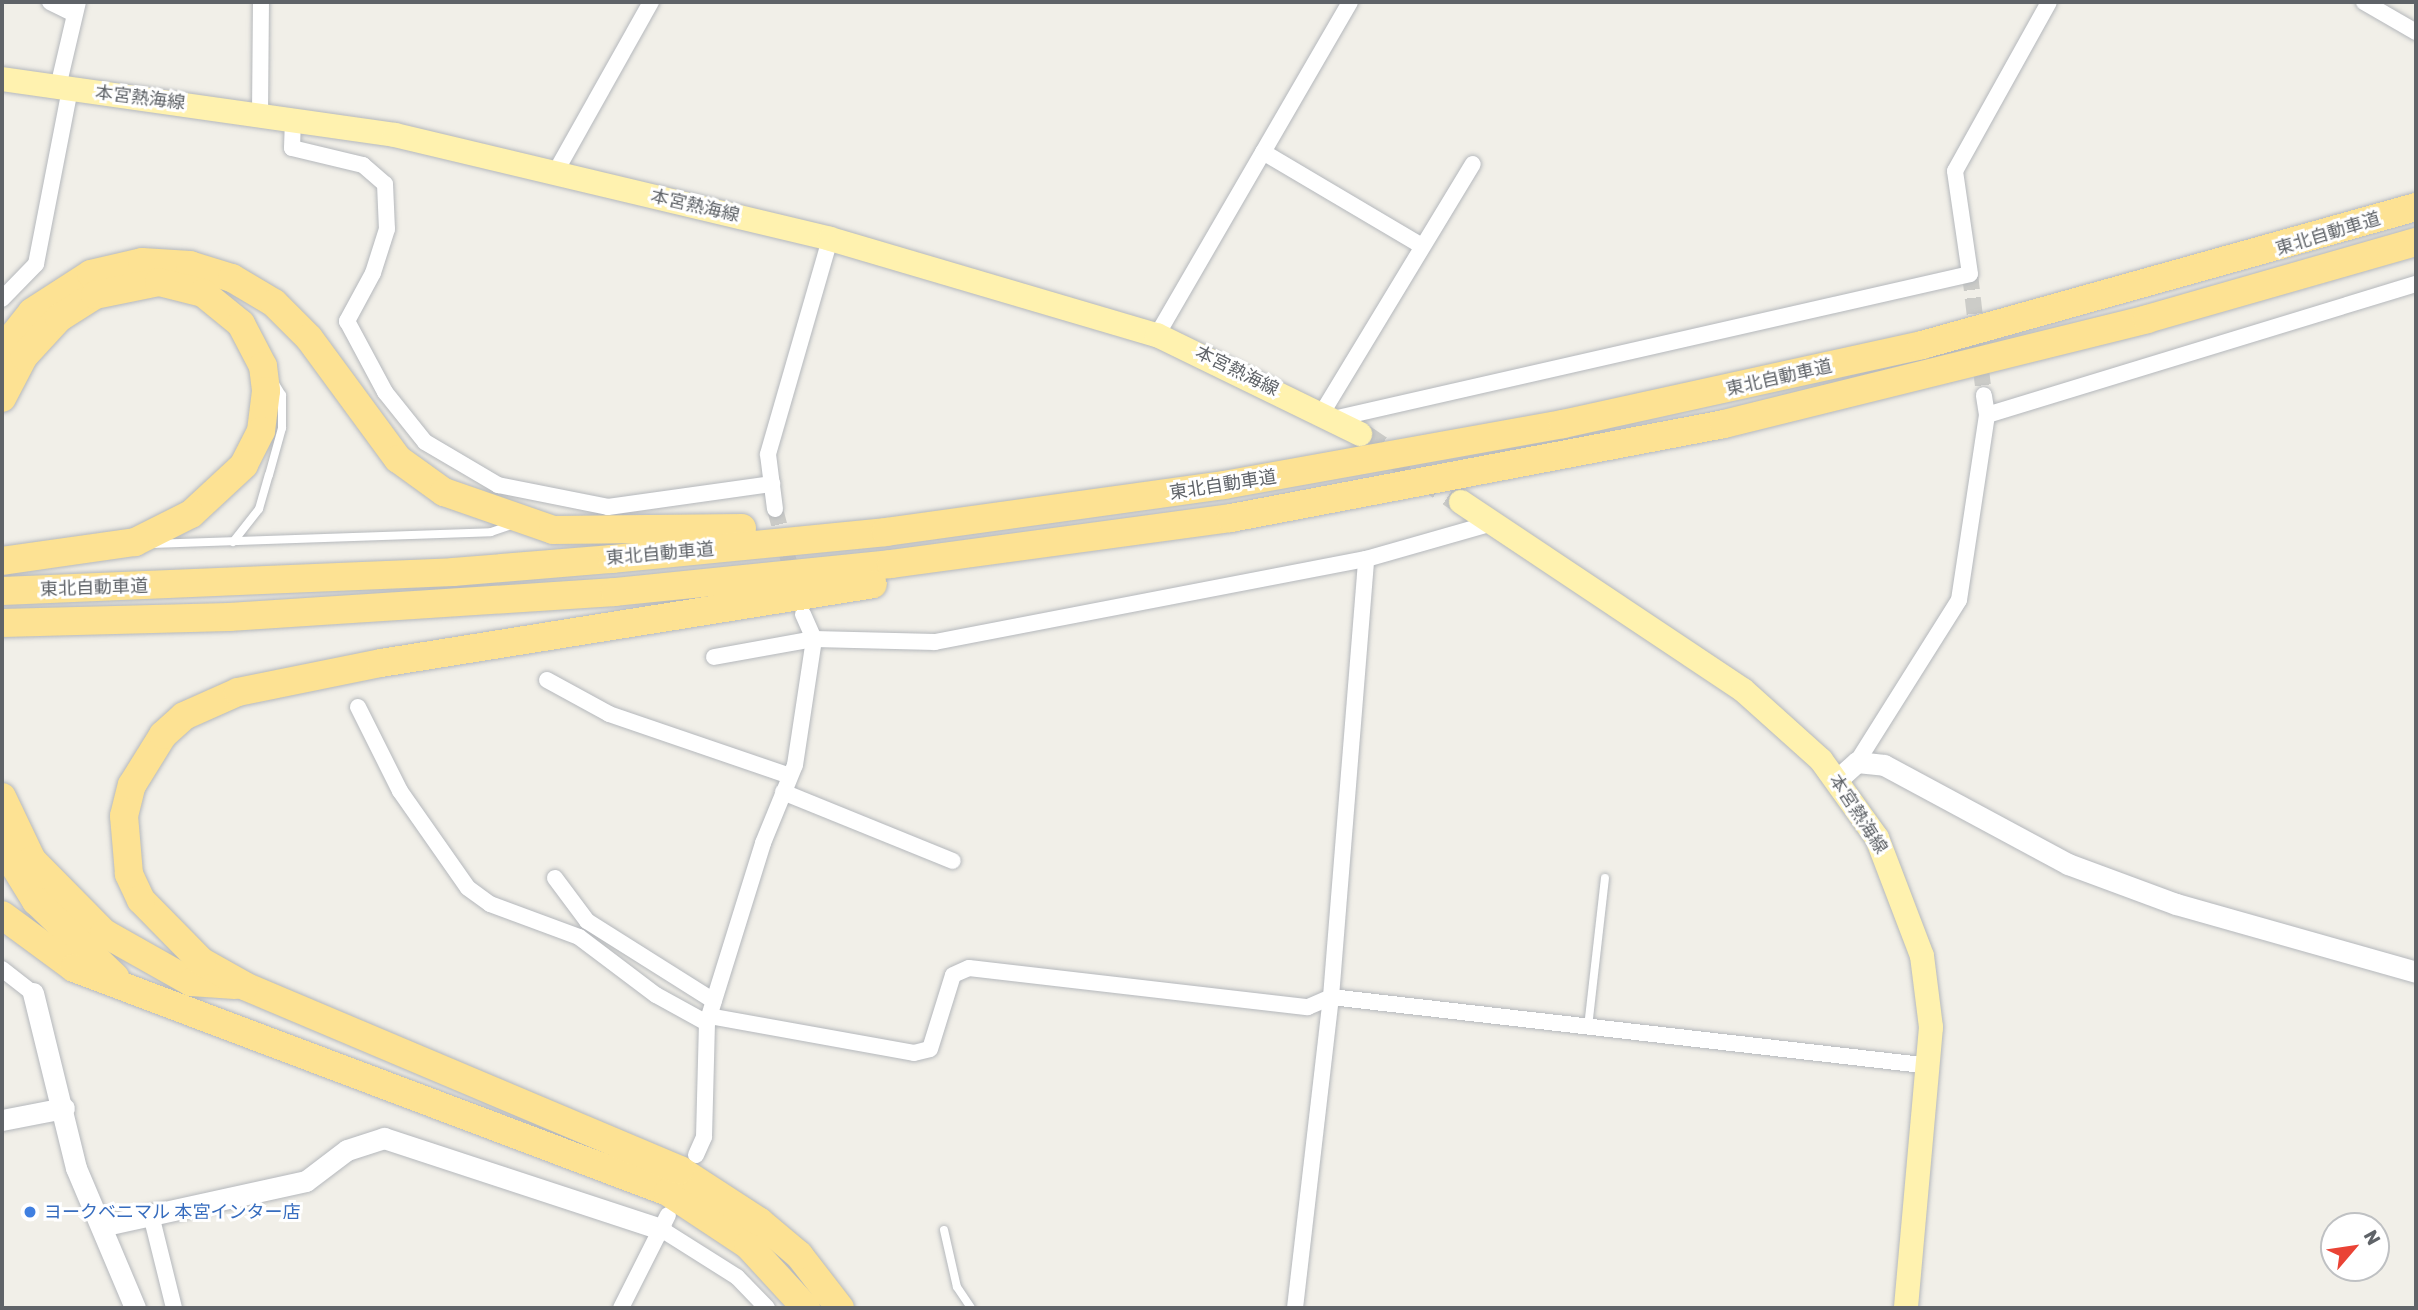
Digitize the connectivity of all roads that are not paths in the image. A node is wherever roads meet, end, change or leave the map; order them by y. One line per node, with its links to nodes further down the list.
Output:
1 (50, 2): 7 (street)
2 (261, 2): 11 (street)
3 (652, 2): 15 (street)
4 (1350, 2): 13 (street)
5 (2049, 2): 28 (street)
6 (2364, 2): 8 (street)
7 (76, 8): 10 (street)
8 (2416, 32)
9 (2, 79): 10 (main road, 本宮熱海線)
10 (64, 88): 11 (main road, 本宮熱海線); 21 (street)
11 (260, 114): 12 (main road, 本宮熱海線)
12 (293, 119): 15 (main road, 本宮熱海線); 30 (street)
13 (1263, 152): 19 (street); 22 (street)
14 (1473, 164): 19 (street)
15 (555, 173): 17 (main road, 本宮熱海線)
16 (2416, 207): 31 (highway, 東北自動車道)
17 (830, 239): 22 (main road, 本宮熱海線); 30 (street)
18 (2416, 242): 36 (highway, 東北自動車道)
19 (1420, 245): 28 (street)
20 (2416, 284): 27 (street)
21 (2, 299)
22 (1157, 335): 28 (main road, 本宮熱海線)
23 (2, 350): 34 (highway)
24 (263, 366): 26 (highway); 37 (highway); 38 (lane)
25 (1984, 395): 27 (street)
26 (2, 398)
27 (1987, 415): 48 (street)
28 (1327, 416): 29 (main road, 本宮熱海線)
29 (1360, 435)
30 (772, 484): 33 (street)
31 (1137, 498): 34 (highway); 41 (highway, 東北自動車道)
32 (1461, 502): 35 (main road, 本宮熱海線)
33 (775, 509)
34 (518, 522): 38 (lane)
35 (1489, 524): 39 (street); 50 (main road, 本宮熱海線)
36 (1144, 530): 43 (highway, 東北自動車道); 60 (highway)
37 (135, 542): 38 (lane); 40 (highway)
38 (233, 542)
39 (1366, 559): 44 (street); 63 (street)
40 (2, 561)
41 (2, 591)
42 (803, 614): 44 (street)
43 (2, 623)
44 (814, 639): 45 (street); 49 (street)
45 (714, 657)
46 (547, 680): 49 (street)
47 (358, 707): 64 (street)
48 (1857, 762): 50 (street); 59 (street)
49 (790, 776): 51 (street)
50 (1838, 779): 66 (main road, 本宮熱海線)
51 (783, 792): 54 (street); 64 (street)
52 (2, 797): 60 (highway)
53 (2, 846): 61 (highway)
54 (953, 861)
55 (1605, 877): 65 (lane)
56 (555, 878): 64 (street)
57 (2, 915): 61 (highway)
58 (2, 969): 62 (street)
59 (2416, 972)
60 (245, 986): 79 (highway)
61 (127, 988): 78 (highway)
62 (33, 993): 67 (street)
63 (1331, 997): 64 (street); 65 (street); 81 (street)
64 (710, 1013): 69 (street)
65 (1588, 1027): 66 (street)
66 (1931, 1066): 82 (main road, 本宮熱海線)
67 (64, 1108): 68 (street); 72 (street)
68 (2, 1120)
69 (696, 1155)
70 (150, 1215): 71 (street); 72 (street); 75 (street)
71 (665, 1222): 76 (street); 77 (street)
72 (100, 1226): 74 (street)
73 (944, 1230): 80 (lane)
74 (135, 1308)
75 (174, 1308)
76 (621, 1308)
77 (767, 1308)
78 (806, 1308)
79 (840, 1308)
80 (971, 1308)
81 (1295, 1308)
82 (1906, 1308)

